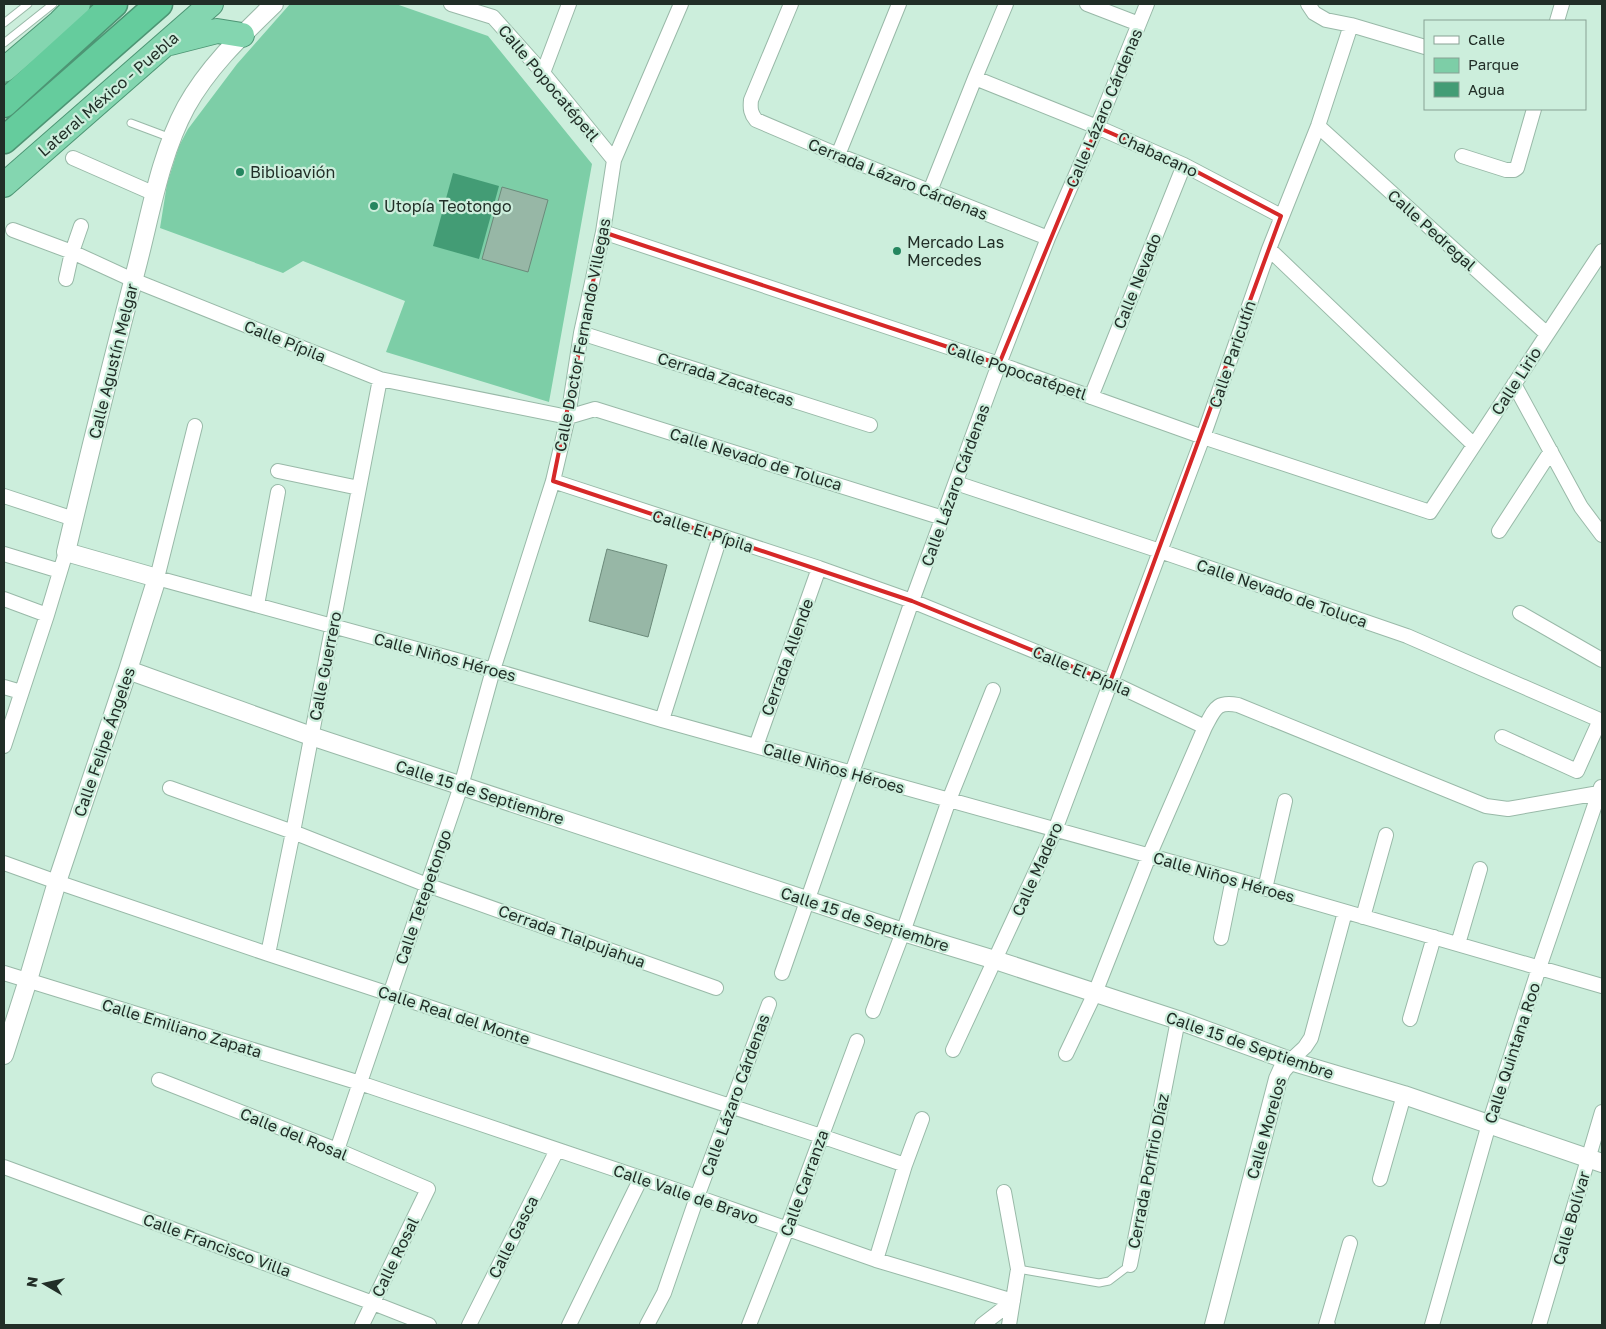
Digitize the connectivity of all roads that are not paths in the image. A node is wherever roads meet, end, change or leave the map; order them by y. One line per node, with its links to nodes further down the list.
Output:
1 (28, 4): 19 (lane)
2 (52, 4): 23 (lane)
3 (78, 4): 26 (highway)
4 (114, 4): 29 (highway)
5 (159, 4): 35 (highway)
6 (211, 4): 24 (highway, Lateral México - Puebla)
7 (274, 4): 22 (street, Calle Agustín Melgar)
8 (451, 4): 27 (street, Calle Popocatépetl)
9 (569, 4): 27 (street)
10 (681, 4): 39 (street, Calle Doctor Fernando Villegas)
11 (791, 4): 36 (street, Cerrada Lázaro Cárdenas)
12 (899, 4): 36 (street)
13 (1006, 4): 28 (street)
14 (1087, 4): 20 (street)
15 (1147, 4): 20 (street, Calle Lázaro Cárdenas)
16 (1308, 4): 21 (street)
17 (1562, 4): 18 (street)
18 (1558, 20)
19 (4, 23)
20 (1139, 24): 33 (street, Calle Lázaro Cárdenas)
21 (1351, 25): 25 (street); 32 (street, Calle Paricutín)
22 (242, 35): 24 (highway); 34 (street, Calle Agustín Melgar)
23 (4, 43)
24 (166, 44): 41 (highway, Lateral México - Puebla)
25 (1424, 47)
26 (4, 70)
27 (543, 73): 39 (street, Calle Popocatépetl)
28 (975, 78): 33 (street, Chabacano); 42 (street)
29 (4, 104)
30 (1534, 110): 37 (street)
31 (131, 123): 34 (lane)
32 (1318, 126): 44 (street, Calle Paricutín); 55 (street, Calle Pedregal)
33 (1097, 127): 40 (street, Chabacano); 48 (street, Calle Lázaro Cárdenas)
34 (171, 139): 43 (street, Calle Agustín Melgar)
35 (4, 140)
36 (838, 155): 42 (street, Cerrada Lázaro Cárdenas)
37 (1462, 156)
38 (73, 158): 43 (street)
39 (614, 160): 47 (street, Calle Doctor Fernando Villegas)
40 (1184, 165): 44 (street, Chabacano); 59 (street, Calle Nevado)
41 (4, 185)
42 (930, 191): 48 (street, Cerrada Lázaro Cárdenas)
43 (156, 194): 53 (street, Calle Agustín Melgar)
44 (1281, 216): 49 (street, Calle Paricutín)
45 (81, 226): 51 (street)
46 (13, 230): 51 (street, Calle Pípila)
47 (603, 232): 54 (street, Calle Doctor Fernando Villegas); 56 (street, Calle Popocatépetl)
48 (1048, 238): 56 (street, Calle Lázaro Cárdenas)
49 (1269, 249): 63 (street, Calle Paricutín); 64 (street)
50 (1602, 251): 55 (street, Calle Lirio)
51 (72, 252): 52 (street); 53 (street, Calle Pípila)
52 (66, 280)
53 (133, 280): 57 (street, Calle Pípila); 74 (street, Calle Agustín Melgar)
54 (581, 333): 60 (street, Calle Doctor Fernando Villegas); 61 (street, Cerrada Zacatecas)
55 (1547, 334): 58 (street, Calle Lirio)
56 (999, 364): 59 (street, Calle Popocatépetl); 68 (street, Calle Lázaro Cárdenas)
57 (380, 379): 60 (street, Calle Pípila); 69 (street, Calle Guerrero)
58 (1514, 384): 64 (street, Calle Lirio); 65 (street)
59 (1091, 397): 63 (street, Calle Popocatépetl)
60 (568, 417): 67 (street, Calle Doctor Fernando Villegas); 73 (street, Calle Nevado de Toluca)
61 (870, 425)
62 (195, 426): 83 (street, Calle Felipe Ángeles)
63 (1203, 437): 72 (street, Calle Popocatépetl); 78 (street, Calle Paricutín)
64 (1474, 445): 72 (street, Calle Lirio)
65 (1551, 451): 75 (street); 76 (street)
66 (278, 471): 69 (street)
67 (553, 481): 77 (street, Calle El Pípila); 92 (street, Calle Doctor Fernando Villegas)
68 (956, 482): 73 (street, Calle Lázaro Cárdenas); 78 (street, Calle Nevado de Toluca)
69 (359, 488): 89 (street, Calle Guerrero)
70 (278, 492): 86 (street)
71 (4, 496): 74 (street)
72 (1430, 512)
73 (943, 518): 85 (street, Calle Lázaro Cárdenas)
74 (74, 520): 79 (street, Calle Agustín Melgar)
75 (1499, 531)
76 (1602, 535)
77 (720, 537): 81 (street, Calle El Pípila); 97 (street)
78 (1160, 551): 93 (street, Calle Paricutín); 98 (street, Calle Nevado de Toluca)
79 (66, 552): 82 (street, Calle Agustín Melgar); 83 (street, Calle Niños Héroes)
80 (4, 554): 82 (street)
81 (819, 568): 85 (street, Calle El Pípila); 104 (street, Cerrada Allende)
82 (60, 571): 88 (street, Calle Agustín Melgar)
83 (157, 578): 86 (street, Calle Niños Héroes); 91 (street, Calle Felipe Ángeles)
84 (4, 599): 88 (street)
85 (912, 601): 93 (street, Calle El Pípila); 105 (street, Calle Lázaro Cárdenas)
86 (257, 606): 89 (street, Calle Niños Héroes)
87 (1520, 613): 90 (street)
88 (47, 615): 96 (street, Calle Agustín Melgar)
89 (333, 627): 92 (street, Calle Niños Héroes); 101 (street, Calle Guerrero)
90 (1602, 660)
91 (128, 670): 101 (street, Calle 15 de Septiembre); 118 (street, Calle Felipe Ángeles)
92 (493, 670): 97 (street, Calle Niños Héroes); 106 (street, Calle Tetepetongo)
93 (1110, 682): 99 (street, Calle El Pípila); 111 (street, Calle Madero)
94 (4, 687): 96 (street)
95 (993, 690): 109 (street)
96 (21, 692): 100 (street, Calle Agustín Melgar)
97 (662, 720): 104 (street, Calle Niños Héroes)
98 (1601, 720): 102 (street)
99 (1205, 726): 108 (street); 114 (street)
100 (7, 727): 103 (street, Calle Agustín Melgar)
101 (311, 736): 106 (street, Calle 15 de Septiembre); 112 (street, Calle Guerrero)
102 (1502, 737)
103 (4, 746)
104 (756, 746): 105 (street, Calle Niños Héroes)
105 (851, 773): 109 (street, Calle Niños Héroes); 121 (street, Calle Lázaro Cárdenas)
106 (461, 786): 119 (street, Calle Tetepetongo); 121 (street, Calle 15 de Septiembre)
107 (170, 788): 112 (street)
108 (1601, 788): 130 (street, Calle Quintana Roo)
109 (949, 800): 111 (street, Calle Niños Héroes); 124 (street)
110 (1286, 801): 120 (street)
111 (1055, 830): 114 (street, Calle Niños Héroes); 129 (street, Calle Madero)
112 (293, 832): 119 (street, Cerrada Tlalpujahua); 128 (street, Calle Guerrero)
113 (1386, 835): 123 (street)
114 (1148, 856): 117 (street, Calle Niños Héroes); 136 (street)
115 (4, 863): 118 (street, Calle Real del Monte)
116 (1480, 869): 127 (street)
117 (1233, 879): 120 (street, Calle Niños Héroes); 126 (street)
118 (56, 882): 128 (street, Calle Real del Monte); 133 (street, Calle Felipe Ángeles)
119 (427, 884): 135 (street, Cerrada Tlalpujahua); 137 (street, Calle Tetepetongo)
120 (1265, 888): 122 (street, Calle Niños Héroes)
121 (806, 901): 124 (street, Calle 15 de Septiembre); 132 (street, Calle Lázaro Cárdenas)
122 (1345, 912): 123 (street, Calle Niños Héroes); 146 (street, Calle Morelos)
123 (1363, 916): 125 (street, Calle Niños Héroes)
124 (903, 932): 129 (street, Calle 15 de Septiembre); 139 (street)
125 (1434, 937): 127 (street, Calle Niños Héroes); 140 (street)
126 (1221, 938)
127 (1458, 944): 130 (street, Calle Niños Héroes)
128 (268, 954): 137 (street, Calle Real del Monte)
129 (995, 960): 136 (street, Calle 15 de Septiembre); 143 (street, Calle Madero)
130 (1539, 968): 134 (street, Calle Niños Héroes); 153 (street, Calle Quintana Roo)
131 (4, 972): 133 (street, Calle Emiliano Zapata)
132 (782, 973)
133 (28, 980): 145 (street, Calle Felipe Ángeles); 148 (street, Calle Emiliano Zapata)
134 (1602, 986)
135 (716, 988)
136 (1095, 993): 141 (street, Calle 15 de Septiembre); 144 (street)
137 (389, 994): 148 (street, Calle Tetepetongo); 150 (street, Calle Real del Monte)
138 (769, 1004): 150 (street, Calle Lázaro Cárdenas)
139 (873, 1011)
140 (1410, 1019)
141 (1178, 1020): 146 (street, Calle 15 de Septiembre); 168 (street, Cerrada Porfirio Díaz)
142 (857, 1041): 154 (street, Calle Carranza)
143 (953, 1050)
144 (1066, 1054)
145 (4, 1055)
146 (1290, 1061): 149 (street, Calle 15 de Septiembre); 180 (street, Calle Morelos)
147 (159, 1080): 155 (street, Calle del Rosal)
148 (360, 1083): 155 (street, Calle Tetepetongo); 156 (street, Calle Valle de Bravo)
149 (1404, 1095): 153 (street, Calle 15 de Septiembre); 161 (street)
150 (730, 1106): 154 (street, Calle Real del Monte); 164 (street, Calle Lázaro Cárdenas)
151 (1602, 1112): 157 (street, Calle Bolívar)
152 (922, 1119): 158 (street)
153 (1489, 1124): 157 (street, Calle 15 de Septiembre); 182 (street, Calle Quintana Roo)
154 (821, 1136): 158 (street, Calle Real del Monte); 165 (street, Calle Carranza)
155 (337, 1150): 162 (street, Calle del Rosal)
156 (558, 1150): 160 (street, Calle Valle de Bravo); 174 (street, Calle Gasca)
157 (1595, 1161): 183 (street, Calle Bolívar)
158 (905, 1165): 167 (street)
159 (4, 1167): 171 (street, Calle Francisco Villa)
160 (641, 1178): 164 (street, Calle Valle de Bravo); 175 (street)
161 (1380, 1179)
162 (428, 1189): 171 (street, Calle Rosal)
163 (1004, 1192): 169 (street)
164 (697, 1197): 165 (street, Calle Valle de Bravo); 176 (street, Calle Lázaro Cárdenas)
165 (787, 1229): 167 (street, Calle Valle de Bravo); 177 (street, Calle Carranza)
166 (1350, 1243): 181 (street)
167 (876, 1260): 170 (street, Calle Valle de Bravo)
168 (1130, 1265): 169 (lane, Cerrada Porfirio Díaz)
169 (1018, 1269): 170 (street)
170 (1013, 1301): 178 (street); 179 (street)
171 (373, 1303): 172 (street, Calle Rosal); 173 (street, Calle Francisco Villa)
172 (362, 1325)
173 (429, 1325)
174 (469, 1325)
175 (569, 1325)
176 (647, 1325)
177 (749, 1325)
178 (982, 1325)
179 (1010, 1325)
180 (1214, 1325)
181 (1328, 1325)
182 (1432, 1325)
183 (1540, 1325)

